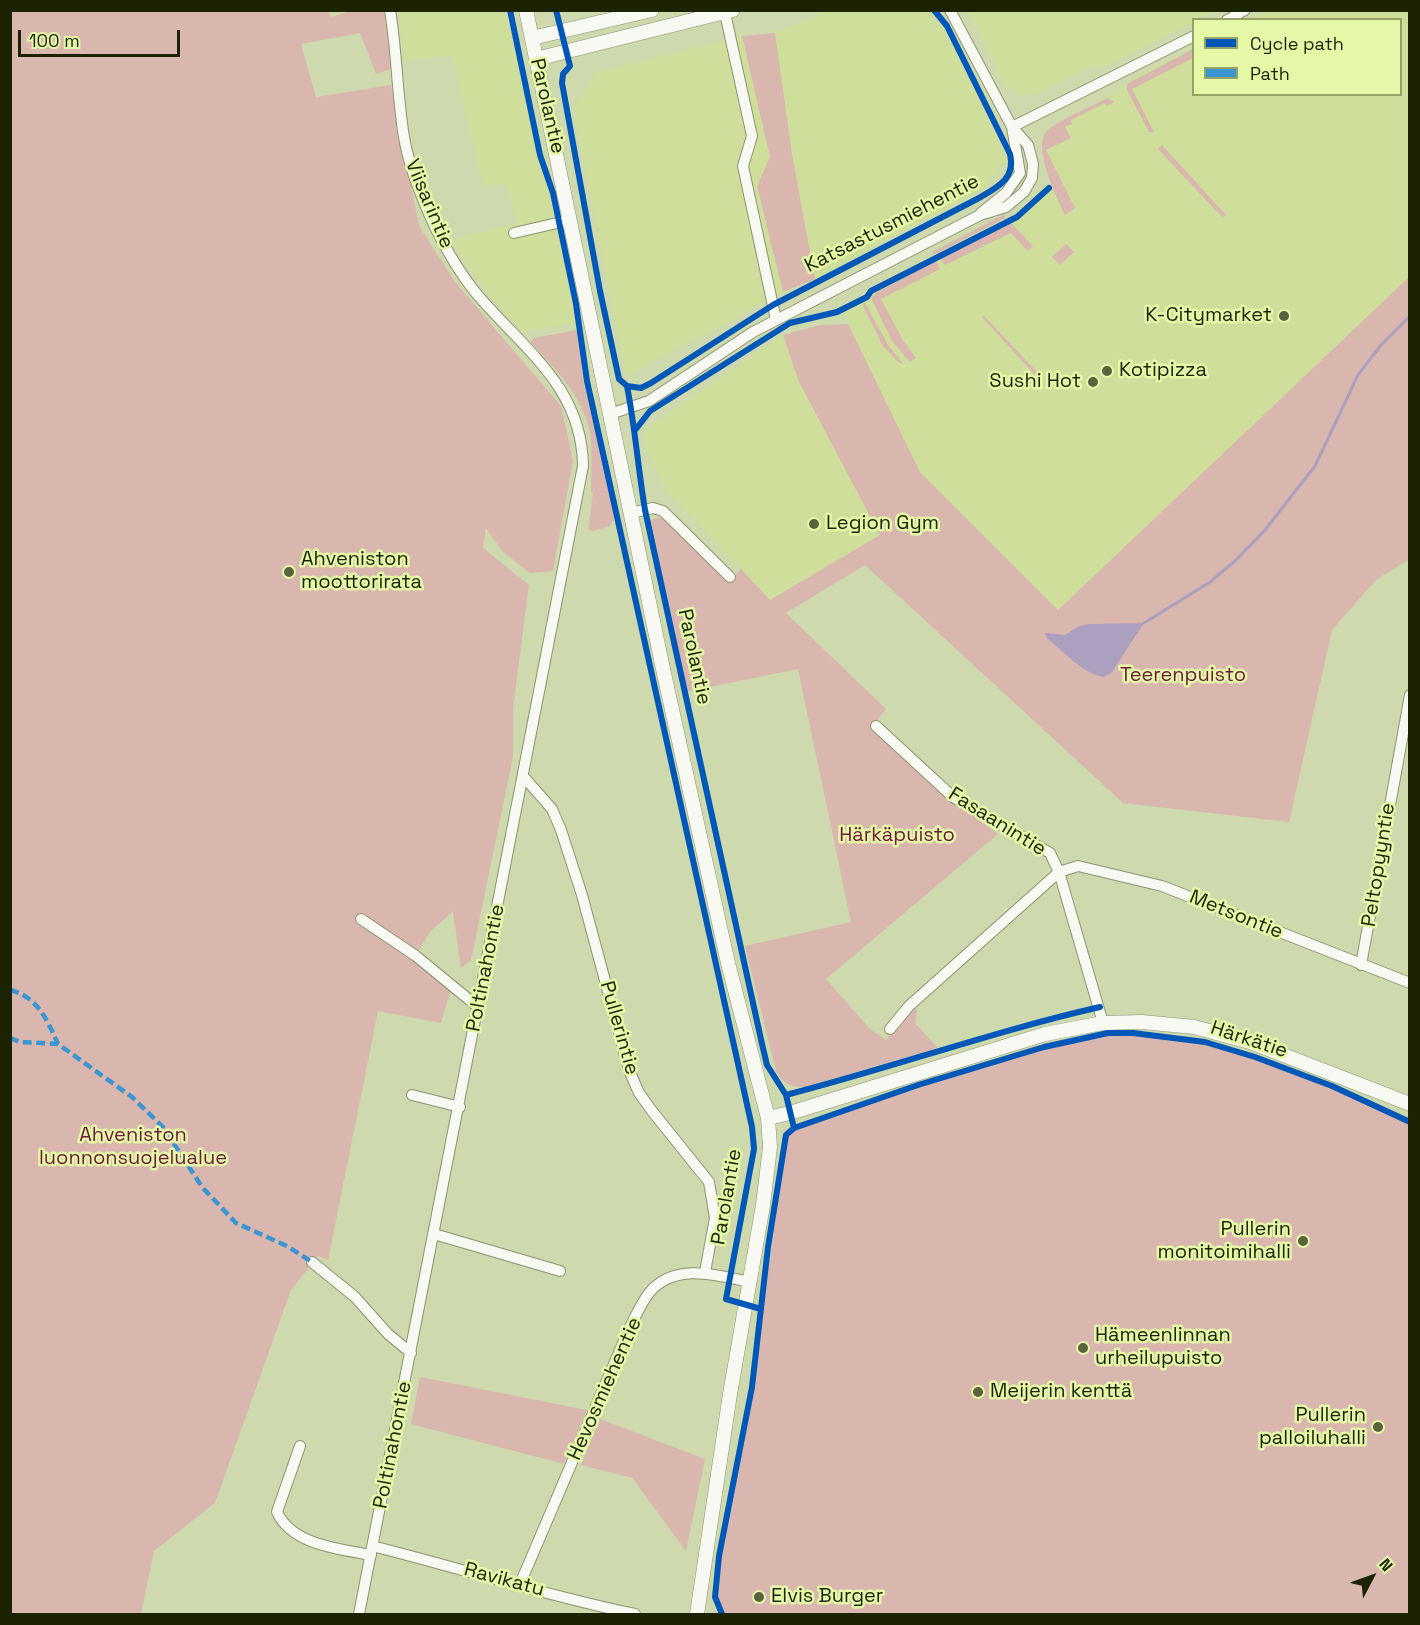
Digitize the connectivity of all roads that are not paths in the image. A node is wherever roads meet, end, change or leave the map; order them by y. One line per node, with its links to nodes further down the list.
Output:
1 (390, 10): 15 (street, Viisarintie)
2 (526, 10): 9 (main road, Parolantie)
3 (652, 10): 9 (main road)
4 (950, 10): 11 (street)
5 (1245, 10): 7 (street)
6 (729, 12): 10 (main road); 14 (street)
7 (1231, 18)
8 (1192, 37): 11 (street)
9 (532, 38): 10 (main road, Parolantie)
10 (536, 59): 12 (main road, Parolantie)
11 (1012, 127): 14 (street, Katsastusmiehentie)
12 (570, 220): 13 (street); 16 (main road, Parolantie)
13 (514, 233)
14 (776, 320): 16 (street, Katsastusmiehentie)
15 (517, 338): 21 (street, Poltinahontie)
16 (610, 414): 17 (main road, Parolantie)
17 (631, 513): 18 (street); 32 (main road, Parolantie)
18 (730, 577)
19 (1410, 694): 24 (street, Peltopyyntie)
20 (876, 726): 22 (street, Fasaanintie)
21 (523, 776): 26 (street, Poltinahontie); 36 (street, Pullerintie)
22 (1059, 872): 24 (street, Metsontie); 27 (street); 28 (street)
23 (361, 919): 26 (street)
24 (1361, 965): 25 (street, Metsontie)
25 (1410, 983)
26 (478, 1008): 31 (street, Poltinahontie)
27 (1103, 1023): 30 (main road, Härkätie); 32 (main road, Härkätie)
28 (890, 1029)
29 (411, 1095): 31 (street)
30 (1410, 1104)
31 (459, 1107): 33 (street, Poltinahontie)
32 (768, 1118): 37 (main road, Parolantie)
33 (434, 1234): 35 (street); 38 (street, Poltinahontie)
34 (312, 1262): 38 (street)
35 (560, 1271)
36 (705, 1272): 37 (street, Hevosmiehentie); 41 (street, Hevosmiehentie)
37 (749, 1282): 45 (main road, Parolantie)
38 (411, 1353): 40 (street, Poltinahontie)
39 (300, 1446): 40 (street, Ravikatu)
40 (372, 1550): 41 (street, Ravikatu); 43 (street, Poltinahontie)
41 (520, 1584): 42 (street, Ravikatu)
42 (587, 1610): 44 (street, Ravikatu)
43 (359, 1614)
44 (635, 1614)
45 (697, 1614)

